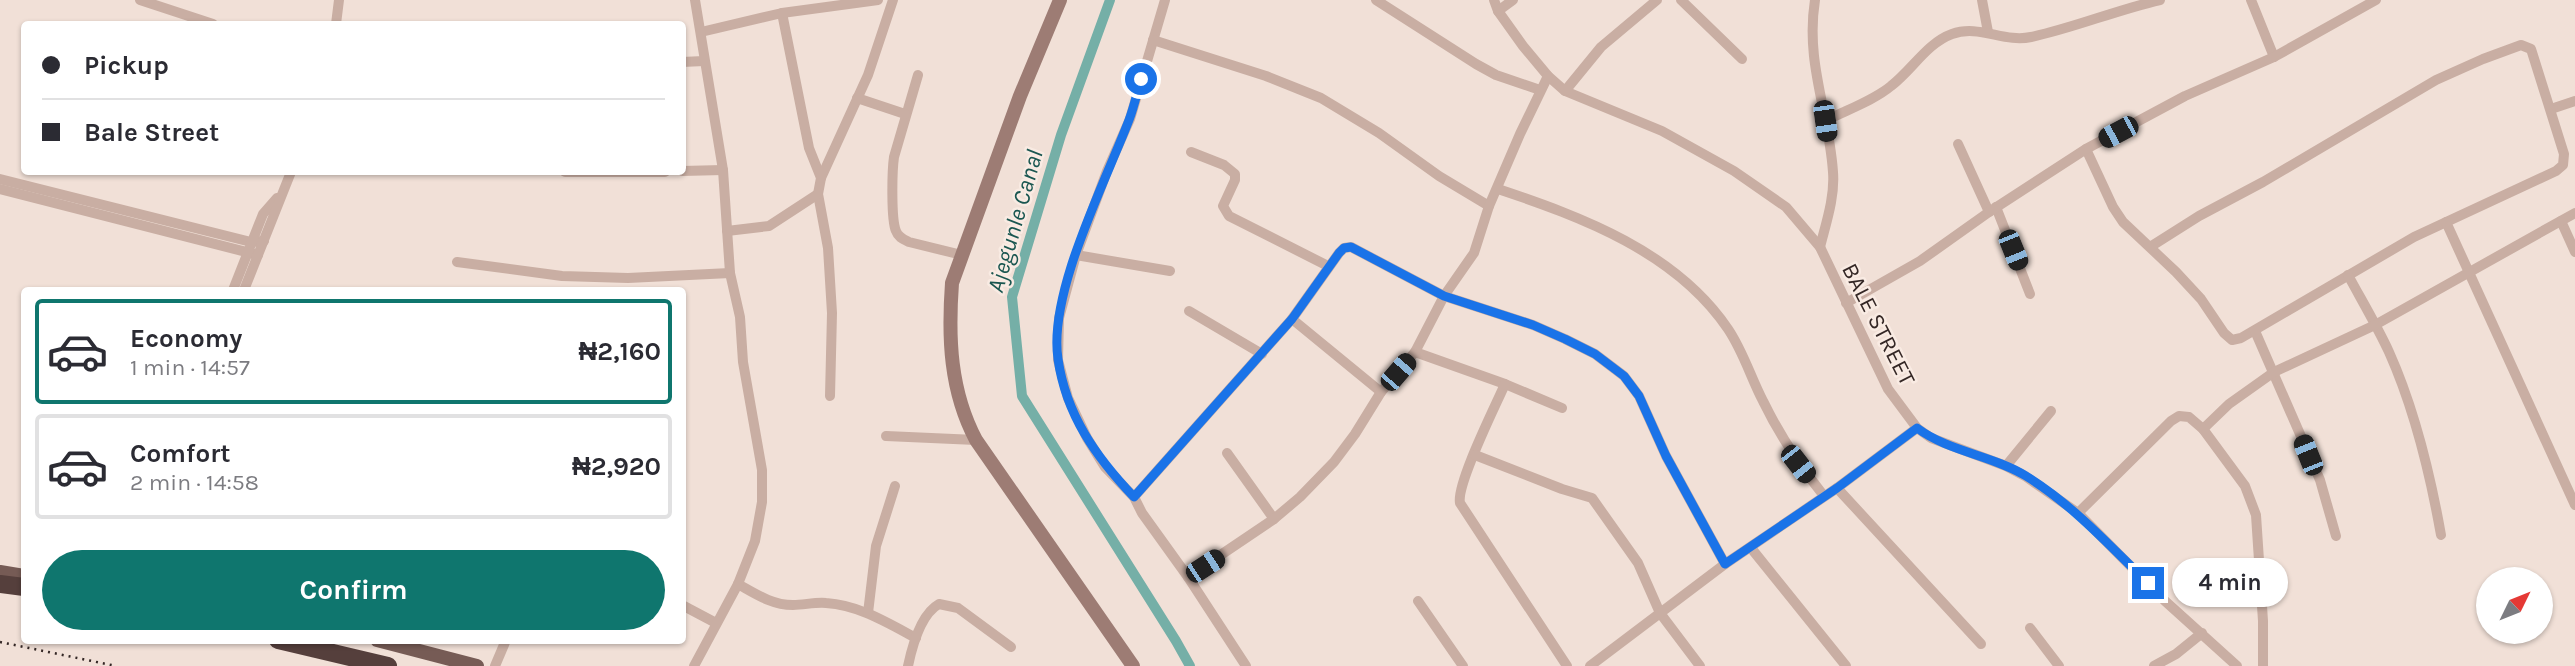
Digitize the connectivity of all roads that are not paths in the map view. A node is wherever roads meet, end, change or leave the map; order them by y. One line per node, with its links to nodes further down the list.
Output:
1 (140, 0): 20 (street)
2 (339, 0): 21 (street)
3 (695, 0): 22 (street)
4 (878, 0): 19 (street)
5 (893, 0): 33 (street)
6 (1060, 0): 62 (street)
7 (1165, 0): 24 (street)
8 (1376, 0): 31 (street)
9 (1494, 0): 18 (street, BALE STREET)
10 (1513, 0): 18 (street)
11 (1657, 0): 32 (street)
12 (1681, 0): 26 (street)
13 (1815, 0): 37 (street)
14 (1982, 0): 23 (street)
15 (2160, 0): 23 (street)
16 (2251, 0): 25 (street)
17 (2376, 0): 25 (street)
18 (1498, 12): 30 (street, BALE STREET)
19 (782, 13): 22 (street); 44 (street)
20 (204, 21)
21 (336, 21)
22 (701, 32): 27 (street)
23 (1988, 33): 37 (street)
24 (1153, 40): 50 (street); 63 (street)
25 (2274, 57): 39 (street)
26 (1742, 59)
27 (704, 61): 28 (street); 41 (street)
28 (686, 62)
29 (918, 75): 36 (street)
30 (1548, 76): 31 (street); 32 (street, BALE STREET)
31 (1540, 90): 47 (street)
32 (1565, 91): 58 (street, BALE STREET)
33 (857, 98): 36 (street); 44 (street)
34 (2575, 101): 35 (street)
35 (2551, 109): 54 (street); 59 (street)
36 (905, 114): 62 (street)
37 (1825, 121): 58 (street)
38 (1958, 144): 51 (street)
39 (2086, 149): 51 (street); 59 (street)
40 (1191, 152): 65 (street)
41 (723, 170): 42 (street); 55 (street)
42 (686, 171)
43 (290, 175): 49 (street)
44 (821, 178): 48 (street)
45 (0, 179): 57 (street)
46 (0, 190): 57 (street)
47 (1498, 190): 50 (street); 96 (street)
48 (818, 194): 55 (street); 84 (street)
49 (280, 195): 56 (street); 57 (street)
50 (1489, 206): 73 (street)
51 (1992, 209): 72 (street); 74 (street)
52 (2575, 213): 53 (street)
53 (2561, 221): 60 (street); 68 (street)
54 (2446, 222): 68 (street); 69 (street)
55 (727, 232): 67 (street)
56 (264, 241): 57 (street); 61 (street)
57 (249, 246): 61 (street); 70 (street)
58 (1820, 247): 74 (street, BALE STREET)
59 (2150, 247): 78 (street)
60 (2575, 252)
61 (258, 255): 71 (street)
62 (962, 255): 90 (street)
63 (1076, 255): 66 (street); 97 (street)
64 (457, 262): 67 (street)
65 (1328, 266): 73 (street); 76 (street)
66 (1170, 271)
67 (730, 273): 109 (street)
68 (2469, 273): 77 (street); 98 (street)
69 (2348, 275): 77 (street); 78 (street)
70 (234, 287)
71 (245, 287)
72 (2030, 294)
73 (1444, 296): 79 (street); 104 (street)
74 (1846, 303): 87 (street, BALE STREET)
75 (1189, 311): 80 (street)
76 (1292, 319): 80 (street); 83 (street)
77 (2375, 325): 81 (street); 101 (street)
78 (2255, 331): 81 (street)
79 (1415, 352): 82 (street); 83 (street)
80 (1262, 354): 97 (street)
81 (2274, 372): 88 (street); 102 (street)
82 (1505, 384): 85 (street); 92 (street)
83 (1381, 392): 100 (street)
84 (830, 397)
85 (1562, 408)
86 (2051, 411): 93 (street)
87 (1917, 428): 93 (street, BALE STREET); 95 (street)
88 (2203, 429): 99 (street); 139 (street)
89 (886, 436): 90 (street)
90 (976, 440): 129 (street)
91 (1227, 453): 100 (street)
92 (1475, 455): 114 (street); 132 (street)
93 (2006, 466): 99 (street, BALE STREET)
94 (895, 486): 113 (street)
95 (1837, 488): 96 (street); 122 (street)
96 (1824, 496): 103 (street)
97 (1134, 497): 107 (street)
98 (2575, 505)
99 (2078, 513): 117 (street, BALE STREET)
100 (1274, 519): 107 (street)
101 (2441, 535)
102 (2336, 536)
103 (1751, 548): 104 (street); 135 (street)
104 (1725, 564): 114 (street)
105 (0, 572): 106 (main road)
106 (21, 576)
107 (1188, 577): 130 (street)
108 (0, 584): 110 (highway)
109 (738, 584): 113 (street); 115 (street)
110 (21, 587)
111 (1418, 601): 131 (street)
112 (686, 607): 115 (street)
113 (868, 613): 118 (street)
114 (1660, 613): 133 (street); 134 (street)
115 (716, 623): 127 (street)
116 (2031, 628): 136 (street)
117 (2202, 633): 137 (street); 138 (street, BALE STREET)
118 (916, 638): 123 (street); 128 (street)
119 (295, 644): 124 (highway)
120 (392, 644): 125 (main road)
121 (504, 644): 126 (street)
122 (1981, 644)
123 (1011, 647)
124 (388, 666)
125 (477, 666)
126 (495, 666)
127 (694, 666)
128 (908, 666)
129 (1133, 666)
130 (1246, 666)
131 (1463, 666)
132 (1567, 666)
133 (1590, 666)
134 (1700, 666)
135 (1846, 666)
136 (2059, 666)
137 (2154, 666)
138 (2237, 666)
139 (2263, 666)

